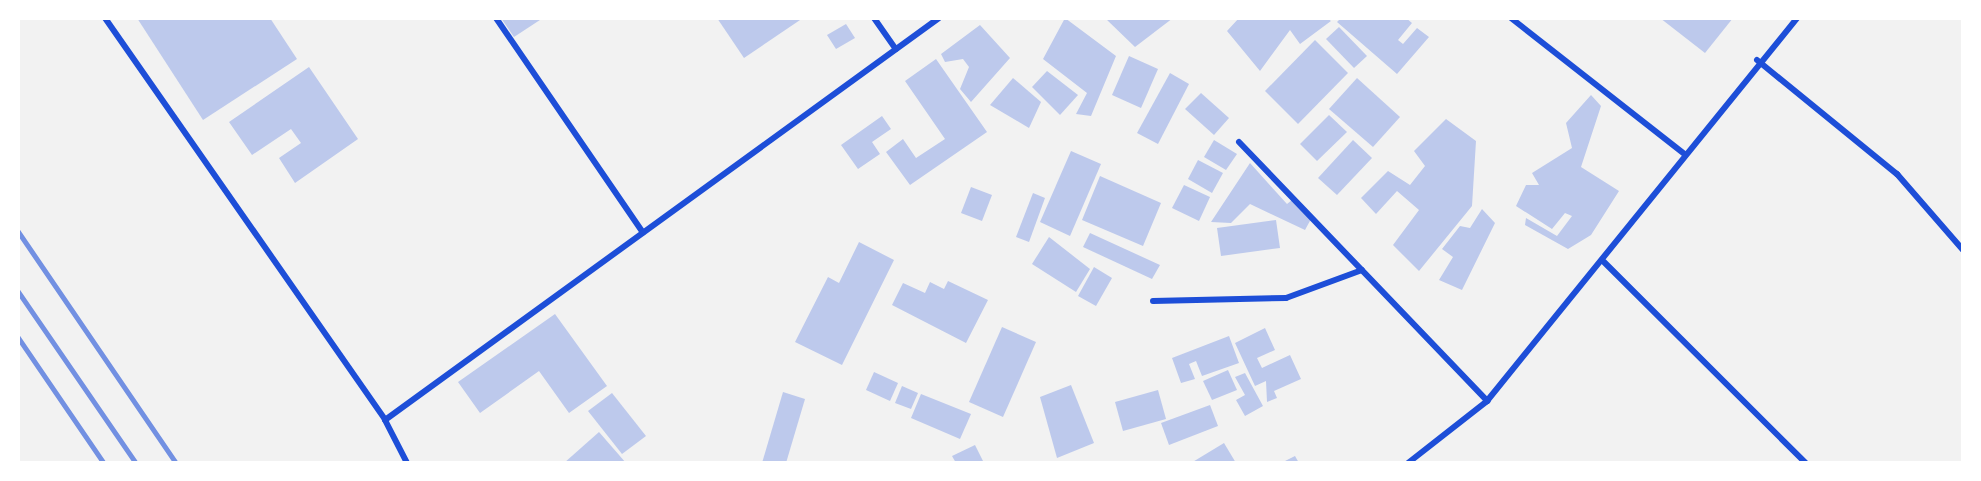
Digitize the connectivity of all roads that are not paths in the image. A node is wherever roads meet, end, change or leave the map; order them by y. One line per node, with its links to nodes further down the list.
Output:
1 (105, 18): 17 (street)
2 (496, 18): 11 (street)
3 (874, 18): 7 (street)
4 (939, 18): 7 (street)
5 (1511, 18): 10 (street)
6 (1797, 18): 8 (street)
7 (896, 49): 11 (street)
8 (1757, 60): 10 (street); 12 (street)
9 (1239, 142): 14 (street)
10 (1683, 153): 13 (street)
11 (643, 233): 17 (street)
12 (1963, 250)
13 (1604, 262): 16 (street); 20 (street)
14 (1362, 270): 15 (street); 16 (street)
15 (1153, 301)
16 (1487, 400): 19 (street)
17 (385, 420): 18 (street)
18 (407, 463)
19 (1408, 463)
20 (1806, 463)

